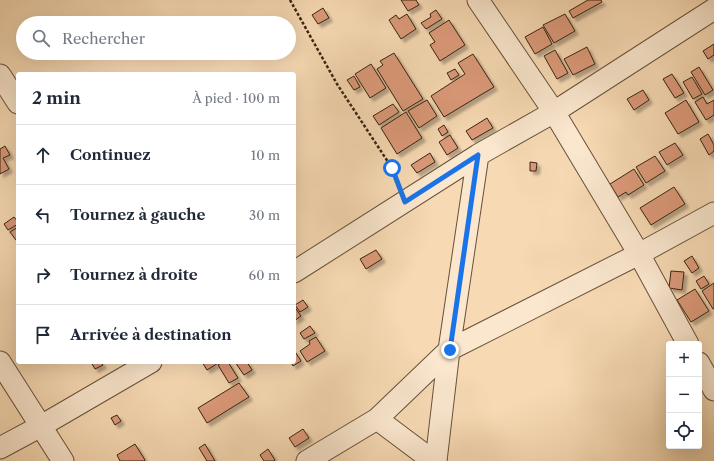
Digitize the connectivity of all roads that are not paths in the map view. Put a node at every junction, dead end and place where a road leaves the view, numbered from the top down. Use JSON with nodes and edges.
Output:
{"nodes":[{"id":1,"x":478,"y":0,"type":"edge"},
{"id":2,"x":714,"y":10,"type":"edge"},
{"id":3,"x":0,"y":75,"type":"edge"},
{"id":4,"x":16,"y":100,"type":"edge"},
{"id":5,"x":554,"y":112,"type":"junction"},
{"id":6,"x":478,"y":155,"type":"junction"},
{"id":7,"x":714,"y":213,"type":"edge"},
{"id":8,"x":639,"y":254,"type":"junction"},
{"id":9,"x":296,"y":271,"type":"edge"},
{"id":10,"x":686,"y":341,"type":"edge"},
{"id":11,"x":450,"y":350,"type":"junction"},
{"id":12,"x":0,"y":362,"type":"edge"},
{"id":13,"x":148,"y":364,"type":"edge"},
{"id":14,"x":702,"y":368,"type":"edge"},
{"id":15,"x":714,"y":390,"type":"edge"},
{"id":16,"x":377,"y":419,"type":"junction"},
{"id":17,"x":41,"y":426,"type":"junction"},
{"id":18,"x":0,"y":448,"type":"edge"},
{"id":19,"x":63,"y":461,"type":"edge"},
{"id":20,"x":307,"y":461,"type":"edge"},
{"id":21,"x":434,"y":461,"type":"edge"}],
"edges":[{"from":1,"to":5,"type":"street"},
{"from":2,"to":5,"type":"street"},
{"from":3,"to":4,"type":"street"},
{"from":5,"to":6,"type":"street"},
{"from":5,"to":8,"type":"street"},
{"from":6,"to":9,"type":"street"},
{"from":6,"to":11,"type":"street"},
{"from":7,"to":8,"type":"street"},
{"from":8,"to":10,"type":"street"},
{"from":8,"to":11,"type":"street"},
{"from":11,"to":16,"type":"street"},
{"from":11,"to":21,"type":"street"},
{"from":12,"to":17,"type":"street"},
{"from":13,"to":17,"type":"street"},
{"from":14,"to":15,"type":"street"},
{"from":16,"to":20,"type":"street"},
{"from":16,"to":21,"type":"street"},
{"from":17,"to":18,"type":"street"},
{"from":17,"to":19,"type":"street"}]}
